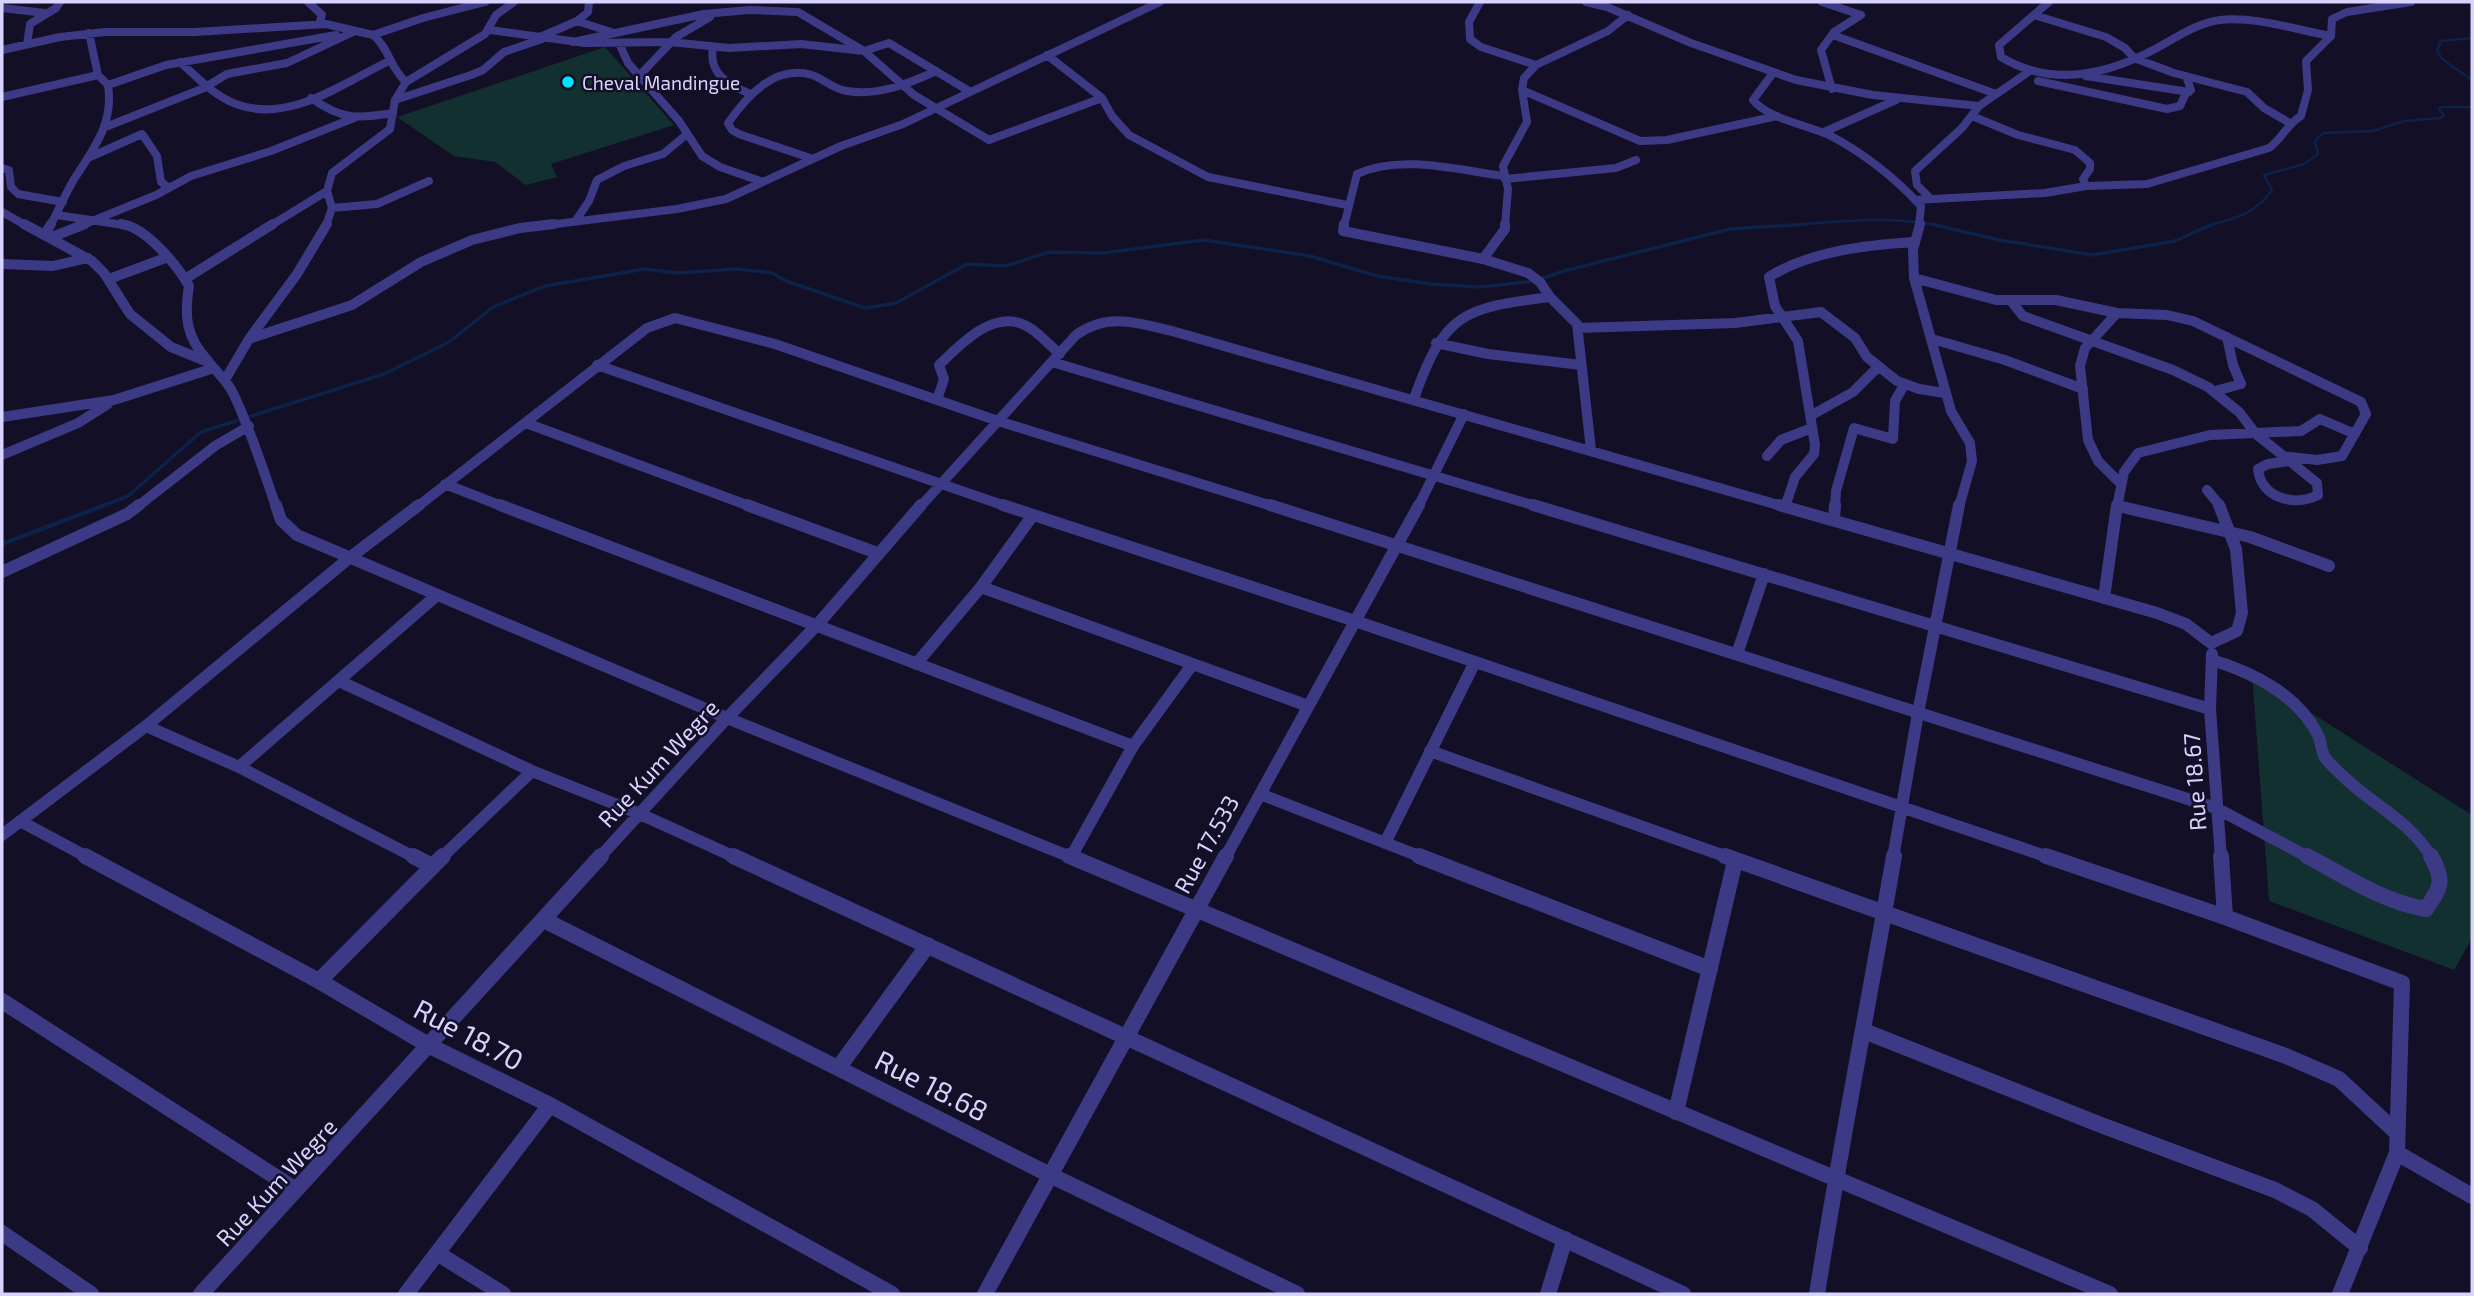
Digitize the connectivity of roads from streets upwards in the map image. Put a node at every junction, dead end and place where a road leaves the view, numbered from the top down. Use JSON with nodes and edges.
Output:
{"nodes":[{"id":1,"x":23,"y":2,"type":"edge"},
{"id":2,"x":60,"y":2,"type":"edge"},
{"id":3,"x":308,"y":2,"type":"edge"},
{"id":4,"x":485,"y":2,"type":"edge"},
{"id":5,"x":514,"y":2,"type":"edge"},
{"id":6,"x":589,"y":2,"type":"edge"},
{"id":7,"x":1160,"y":2,"type":"edge"},
{"id":8,"x":1480,"y":2,"type":"edge"},
{"id":9,"x":1586,"y":2,"type":"edge"},
{"id":10,"x":1822,"y":2,"type":"edge"},
{"id":11,"x":2049,"y":2,"type":"edge"},
{"id":12,"x":2411,"y":2,"type":"edge"},
{"id":13,"x":723,"y":3,"type":"edge"},
{"id":14,"x":2381,"y":3,"type":"edge"},
{"id":15,"x":472,"y":4,"type":"edge"},
{"id":16,"x":1612,"y":5,"type":"edge"},
{"id":17,"x":2,"y":8,"type":"edge"},
{"id":18,"x":735,"y":11,"type":"junction"},
{"id":19,"x":720,"y":12,"type":"junction"},
{"id":20,"x":48,"y":13,"type":"junction"},
{"id":21,"x":1628,"y":15,"type":"junction"},
{"id":22,"x":2034,"y":15,"type":"junction"},
{"id":23,"x":578,"y":20,"type":"junction"},
{"id":24,"x":319,"y":24,"type":"junction"},
{"id":25,"x":490,"y":30,"type":"junction"},
{"id":26,"x":363,"y":31,"type":"junction"},
{"id":27,"x":353,"y":32,"type":"junction"},
{"id":28,"x":89,"y":33,"type":"junction"},
{"id":29,"x":614,"y":33,"type":"junction"},
{"id":30,"x":373,"y":35,"type":"junction"},
{"id":31,"x":1833,"y":35,"type":"junction"},
{"id":32,"x":2331,"y":36,"type":"junction"},
{"id":33,"x":542,"y":37,"type":"junction"},
{"id":34,"x":573,"y":42,"type":"junction"},
{"id":35,"x":670,"y":42,"type":"junction"},
{"id":36,"x":644,"y":43,"type":"junction"},
{"id":37,"x":27,"y":44,"type":"junction"},
{"id":38,"x":619,"y":44,"type":"junction"},
{"id":39,"x":713,"y":47,"type":"junction"},
{"id":40,"x":2,"y":50,"type":"edge"},
{"id":41,"x":864,"y":51,"type":"junction"},
{"id":42,"x":1047,"y":55,"type":"junction"},
{"id":43,"x":2134,"y":58,"type":"junction"},
{"id":44,"x":180,"y":62,"type":"junction"},
{"id":45,"x":387,"y":62,"type":"junction"},
{"id":46,"x":1536,"y":65,"type":"junction"},
{"id":47,"x":936,"y":71,"type":"junction"},
{"id":48,"x":1773,"y":73,"type":"junction"},
{"id":49,"x":2025,"y":74,"type":"junction"},
{"id":50,"x":97,"y":75,"type":"junction"},
{"id":51,"x":2079,"y":75,"type":"junction"},
{"id":52,"x":639,"y":76,"type":"junction"},
{"id":53,"x":2186,"y":76,"type":"junction"},
{"id":54,"x":406,"y":82,"type":"junction"},
{"id":55,"x":108,"y":85,"type":"junction"},
{"id":56,"x":903,"y":86,"type":"junction"},
{"id":57,"x":204,"y":88,"type":"junction"},
{"id":58,"x":1832,"y":89,"type":"junction"},
{"id":59,"x":1522,"y":90,"type":"junction"},
{"id":60,"x":969,"y":91,"type":"junction"},
{"id":61,"x":2189,"y":92,"type":"junction"},
{"id":62,"x":750,"y":94,"type":"junction"},
{"id":63,"x":1996,"y":94,"type":"junction"},
{"id":64,"x":2,"y":97,"type":"edge"},
{"id":65,"x":311,"y":98,"type":"junction"},
{"id":66,"x":1102,"y":98,"type":"junction"},
{"id":67,"x":396,"y":100,"type":"junction"},
{"id":68,"x":1896,"y":100,"type":"junction"},
{"id":69,"x":1979,"y":106,"type":"junction"},
{"id":70,"x":936,"y":107,"type":"junction"},
{"id":71,"x":393,"y":113,"type":"junction"},
{"id":72,"x":1777,"y":116,"type":"junction"},
{"id":73,"x":1972,"y":116,"type":"junction"},
{"id":74,"x":354,"y":118,"type":"junction"},
{"id":75,"x":2288,"y":122,"type":"junction"},
{"id":76,"x":108,"y":126,"type":"junction"},
{"id":77,"x":1824,"y":132,"type":"junction"},
{"id":78,"x":686,"y":135,"type":"junction"},
{"id":79,"x":88,"y":158,"type":"junction"},
{"id":80,"x":813,"y":159,"type":"junction"},
{"id":81,"x":1636,"y":160,"type":"dead end"},
{"id":82,"x":2,"y":167,"type":"edge"},
{"id":83,"x":1505,"y":177,"type":"junction"},
{"id":84,"x":429,"y":181,"type":"dead end"},
{"id":85,"x":763,"y":182,"type":"junction"},
{"id":86,"x":2085,"y":186,"type":"junction"},
{"id":87,"x":169,"y":188,"type":"junction"},
{"id":88,"x":327,"y":191,"type":"junction"},
{"id":89,"x":1931,"y":199,"type":"junction"},
{"id":90,"x":1915,"y":200,"type":"junction"},
{"id":91,"x":63,"y":202,"type":"junction"},
{"id":92,"x":1347,"y":205,"type":"junction"},
{"id":93,"x":332,"y":208,"type":"junction"},
{"id":94,"x":2,"y":212,"type":"edge"},
{"id":95,"x":57,"y":215,"type":"junction"},
{"id":96,"x":93,"y":219,"type":"junction"},
{"id":97,"x":576,"y":220,"type":"junction"},
{"id":98,"x":48,"y":235,"type":"junction"},
{"id":99,"x":1915,"y":242,"type":"junction"},
{"id":100,"x":168,"y":257,"type":"junction"},
{"id":101,"x":88,"y":258,"type":"junction"},
{"id":102,"x":1483,"y":259,"type":"junction"},
{"id":103,"x":2,"y":264,"type":"edge"},
{"id":104,"x":1914,"y":278,"type":"junction"},
{"id":105,"x":109,"y":279,"type":"junction"},
{"id":106,"x":185,"y":279,"type":"junction"},
{"id":107,"x":1549,"y":297,"type":"junction"},
{"id":108,"x":2011,"y":301,"type":"junction"},
{"id":109,"x":2117,"y":313,"type":"junction"},
{"id":110,"x":1781,"y":316,"type":"junction"},
{"id":111,"x":1579,"y":328,"type":"junction"},
{"id":112,"x":2227,"y":337,"type":"junction"},
{"id":113,"x":249,"y":339,"type":"junction"},
{"id":114,"x":1932,"y":339,"type":"junction"},
{"id":115,"x":2092,"y":340,"type":"junction"},
{"id":116,"x":1436,"y":343,"type":"junction"},
{"id":117,"x":1056,"y":358,"type":"junction"},
{"id":118,"x":211,"y":365,"type":"junction"},
{"id":119,"x":597,"y":365,"type":"junction"},
{"id":120,"x":1581,"y":365,"type":"junction"},
{"id":121,"x":1878,"y":366,"type":"junction"},
{"id":122,"x":226,"y":379,"type":"junction"},
{"id":123,"x":1904,"y":384,"type":"junction"},
{"id":124,"x":2083,"y":390,"type":"junction"},
{"id":125,"x":2215,"y":391,"type":"junction"},
{"id":126,"x":1945,"y":393,"type":"junction"},
{"id":127,"x":1415,"y":399,"type":"junction"},
{"id":128,"x":114,"y":400,"type":"junction"},
{"id":129,"x":937,"y":400,"type":"junction"},
{"id":130,"x":1464,"y":414,"type":"junction"},
{"id":131,"x":1810,"y":416,"type":"junction"},
{"id":132,"x":2,"y":417,"type":"edge"},
{"id":133,"x":998,"y":422,"type":"junction"},
{"id":134,"x":526,"y":423,"type":"junction"},
{"id":135,"x":249,"y":426,"type":"junction"},
{"id":136,"x":1812,"y":428,"type":"junction"},
{"id":137,"x":2256,"y":434,"type":"junction"},
{"id":138,"x":2355,"y":434,"type":"junction"},
{"id":139,"x":1591,"y":450,"type":"junction"},
{"id":140,"x":2,"y":456,"type":"edge"},
{"id":141,"x":1767,"y":456,"type":"dead end"},
{"id":142,"x":2285,"y":458,"type":"junction"},
{"id":143,"x":1435,"y":476,"type":"junction"},
{"id":144,"x":941,"y":482,"type":"junction"},
{"id":145,"x":2120,"y":483,"type":"junction"},
{"id":146,"x":445,"y":484,"type":"junction"},
{"id":147,"x":2207,"y":490,"type":"dead end"},
{"id":148,"x":2118,"y":506,"type":"junction"},
{"id":149,"x":1785,"y":507,"type":"junction"},
{"id":150,"x":1033,"y":515,"type":"junction"},
{"id":151,"x":1834,"y":520,"type":"junction"},
{"id":152,"x":2229,"y":531,"type":"junction"},
{"id":153,"x":1398,"y":544,"type":"junction"},
{"id":154,"x":877,"y":553,"type":"junction"},
{"id":155,"x":1948,"y":554,"type":"junction"},
{"id":156,"x":348,"y":559,"type":"junction"},
{"id":157,"x":2329,"y":566,"type":"dead end"},
{"id":158,"x":2,"y":572,"type":"edge"},
{"id":159,"x":1763,"y":574,"type":"junction"},
{"id":160,"x":981,"y":587,"type":"junction"},
{"id":161,"x":436,"y":596,"type":"junction"},
{"id":162,"x":2104,"y":598,"type":"junction"},
{"id":163,"x":1355,"y":621,"type":"junction"},
{"id":164,"x":818,"y":624,"type":"junction"},
{"id":165,"x":1935,"y":624,"type":"junction"},
{"id":166,"x":2211,"y":643,"type":"junction"},
{"id":167,"x":1737,"y":654,"type":"junction"},
{"id":168,"x":2212,"y":660,"type":"junction"},
{"id":169,"x":1475,"y":662,"type":"junction"},
{"id":170,"x":916,"y":664,"type":"junction"},
{"id":171,"x":1192,"y":665,"type":"junction"},
{"id":172,"x":339,"y":681,"type":"junction"},
{"id":173,"x":1308,"y":706,"type":"junction"},
{"id":174,"x":2210,"y":709,"type":"junction"},
{"id":175,"x":1918,"y":713,"type":"junction"},
{"id":176,"x":727,"y":718,"type":"junction"},
{"id":177,"x":146,"y":726,"type":"junction"},
{"id":178,"x":1133,"y":746,"type":"junction"},
{"id":179,"x":1430,"y":751,"type":"junction"},
{"id":180,"x":239,"y":767,"type":"junction"},
{"id":181,"x":532,"y":771,"type":"junction"},
{"id":182,"x":1260,"y":794,"type":"junction"},
{"id":183,"x":1902,"y":808,"type":"junction"},
{"id":184,"x":2216,"y":808,"type":"junction"},
{"id":185,"x":640,"y":814,"type":"junction"},
{"id":186,"x":20,"y":821,"type":"junction"},
{"id":187,"x":2,"y":835,"type":"edge"},
{"id":188,"x":1385,"y":843,"type":"junction"},
{"id":189,"x":1071,"y":856,"type":"junction"},
{"id":190,"x":1735,"y":861,"type":"junction"},
{"id":191,"x":432,"y":866,"type":"junction"},
{"id":192,"x":1195,"y":910,"type":"junction"},
{"id":193,"x":1884,"y":912,"type":"junction"},
{"id":194,"x":2225,"y":917,"type":"junction"},
{"id":195,"x":544,"y":920,"type":"junction"},
{"id":196,"x":928,"y":945,"type":"junction"},
{"id":197,"x":1710,"y":969,"type":"junction"},
{"id":198,"x":319,"y":981,"type":"junction"},
{"id":199,"x":2,"y":1001,"type":"edge"},
{"id":200,"x":1864,"y":1031,"type":"junction"},
{"id":201,"x":1127,"y":1037,"type":"junction"},
{"id":202,"x":430,"y":1046,"type":"junction"},
{"id":203,"x":839,"y":1067,"type":"junction"},
{"id":204,"x":550,"y":1105,"type":"junction"},
{"id":205,"x":1676,"y":1112,"type":"junction"},
{"id":206,"x":2396,"y":1132,"type":"junction"},
{"id":207,"x":2397,"y":1153,"type":"junction"},
{"id":208,"x":1050,"y":1175,"type":"junction"},
{"id":209,"x":1835,"y":1177,"type":"junction"},
{"id":210,"x":296,"y":1191,"type":"junction"},
{"id":211,"x":2472,"y":1196,"type":"edge"},
{"id":212,"x":2,"y":1233,"type":"edge"},
{"id":213,"x":1565,"y":1239,"type":"junction"},
{"id":214,"x":2360,"y":1248,"type":"junction"},
{"id":215,"x":438,"y":1253,"type":"junction"},
{"id":216,"x":91,"y":1294,"type":"edge"},
{"id":217,"x":201,"y":1294,"type":"edge"},
{"id":218,"x":406,"y":1294,"type":"edge"},
{"id":219,"x":503,"y":1294,"type":"edge"},
{"id":220,"x":892,"y":1294,"type":"edge"},
{"id":221,"x":985,"y":1294,"type":"edge"},
{"id":222,"x":1297,"y":1294,"type":"edge"},
{"id":223,"x":1548,"y":1294,"type":"edge"},
{"id":224,"x":1683,"y":1294,"type":"edge"},
{"id":225,"x":1817,"y":1294,"type":"edge"},
{"id":226,"x":2110,"y":1294,"type":"edge"},
{"id":227,"x":2340,"y":1294,"type":"edge"}],
"edges":[{"from":1,"to":17,"type":"street"},
{"from":2,"to":20,"type":"street"},
{"from":3,"to":24,"type":"street"},
{"from":4,"to":15,"type":"street"},
{"from":5,"to":25,"type":"street"},
{"from":6,"to":23,"type":"street"},
{"from":7,"to":42,"type":"street"},
{"from":8,"to":46,"type":"street"},
{"from":9,"to":16,"type":"street"},
{"from":10,"to":31,"type":"street"},
{"from":11,"to":22,"type":"street"},
{"from":12,"to":14,"type":"street"},
{"from":13,"to":18,"type":"street"},
{"from":14,"to":32,"type":"street"},
{"from":15,"to":30,"type":"street"},
{"from":16,"to":21,"type":"street"},
{"from":17,"to":20,"type":"street"},
{"from":18,"to":19,"type":"street"},
{"from":18,"to":41,"type":"street"},
{"from":19,"to":29,"type":"street"},
{"from":19,"to":35,"type":"street"},
{"from":20,"to":37,"type":"street"},
{"from":21,"to":46,"type":"street"},
{"from":21,"to":48,"type":"street"},
{"from":22,"to":43,"type":"street"},
{"from":22,"to":49,"type":"street"},
{"from":23,"to":29,"type":"street"},
{"from":23,"to":33,"type":"street"},
{"from":24,"to":26,"type":"street"},
{"from":24,"to":28,"type":"street"},
{"from":25,"to":33,"type":"street"},
{"from":25,"to":54,"type":"street"},
{"from":26,"to":27,"type":"street"},
{"from":26,"to":30,"type":"street"},
{"from":27,"to":44,"type":"street"},
{"from":27,"to":57,"type":"street"},
{"from":28,"to":37,"type":"street"},
{"from":28,"to":50,"type":"street"},
{"from":29,"to":34,"type":"street"},
{"from":29,"to":36,"type":"street"},
{"from":30,"to":45,"type":"street"},
{"from":31,"to":58,"type":"street"},
{"from":31,"to":63,"type":"street"},
{"from":32,"to":43,"type":"street"},
{"from":32,"to":75,"type":"street"},
{"from":33,"to":34,"type":"street"},
{"from":33,"to":67,"type":"street"},
{"from":34,"to":38,"type":"street"},
{"from":35,"to":36,"type":"street"},
{"from":35,"to":39,"type":"street"},
{"from":35,"to":52,"type":"street"},
{"from":36,"to":38,"type":"street"},
{"from":37,"to":40,"type":"street"},
{"from":38,"to":52,"type":"street"},
{"from":39,"to":41,"type":"street"},
{"from":39,"to":62,"type":"street"},
{"from":41,"to":47,"type":"street"},
{"from":41,"to":56,"type":"street"},
{"from":42,"to":60,"type":"street"},
{"from":42,"to":66,"type":"street"},
{"from":43,"to":51,"type":"street"},
{"from":43,"to":53,"type":"street"},
{"from":44,"to":55,"type":"street"},
{"from":44,"to":57,"type":"street"},
{"from":45,"to":54,"type":"street"},
{"from":45,"to":65,"type":"street"},
{"from":46,"to":59,"type":"street"},
{"from":47,"to":56,"type":"street"},
{"from":47,"to":60,"type":"street"},
{"from":48,"to":58,"type":"street"},
{"from":48,"to":72,"type":"street"},
{"from":49,"to":51,"type":"street"},
{"from":49,"to":61,"type":"street"},
{"from":49,"to":63,"type":"street"},
{"from":50,"to":55,"type":"street"},
{"from":50,"to":64,"type":"street"},
{"from":51,"to":61,"type":"street"},
{"from":52,"to":78,"type":"street"},
{"from":53,"to":61,"type":"street"},
{"from":53,"to":75,"type":"street"},
{"from":54,"to":67,"type":"street"},
{"from":55,"to":76,"type":"street"},
{"from":56,"to":62,"type":"street"},
{"from":56,"to":70,"type":"street"},
{"from":57,"to":65,"type":"street"},
{"from":57,"to":76,"type":"street"},
{"from":58,"to":68,"type":"street"},
{"from":59,"to":72,"type":"street"},
{"from":59,"to":83,"type":"street"},
{"from":60,"to":70,"type":"street"},
{"from":62,"to":80,"type":"street"},
{"from":63,"to":69,"type":"street"},
{"from":65,"to":74,"type":"street"},
{"from":66,"to":70,"type":"street"},
{"from":66,"to":92,"type":"street"},
{"from":67,"to":71,"type":"street"},
{"from":68,"to":69,"type":"street"},
{"from":68,"to":77,"type":"street"},
{"from":69,"to":73,"type":"street"},
{"from":70,"to":80,"type":"street"},
{"from":71,"to":74,"type":"street"},
{"from":71,"to":88,"type":"street"},
{"from":72,"to":77,"type":"street"},
{"from":73,"to":86,"type":"street"},
{"from":73,"to":89,"type":"street"},
{"from":74,"to":87,"type":"street"},
{"from":75,"to":86,"type":"street"},
{"from":76,"to":79,"type":"street"},
{"from":77,"to":90,"type":"street"},
{"from":78,"to":85,"type":"street"},
{"from":78,"to":97,"type":"street"},
{"from":79,"to":87,"type":"street"},
{"from":79,"to":91,"type":"street"},
{"from":80,"to":85,"type":"street"},
{"from":81,"to":83,"type":"street"},
{"from":82,"to":91,"type":"street"},
{"from":83,"to":92,"type":"street"},
{"from":83,"to":102,"type":"street"},
{"from":84,"to":93,"type":"street"},
{"from":85,"to":97,"type":"street"},
{"from":86,"to":89,"type":"street"},
{"from":87,"to":96,"type":"street"},
{"from":88,"to":93,"type":"street"},
{"from":88,"to":106,"type":"street"},
{"from":89,"to":90,"type":"street"},
{"from":90,"to":99,"type":"street"},
{"from":91,"to":95,"type":"street"},
{"from":92,"to":102,"type":"street"},
{"from":93,"to":113,"type":"street"},
{"from":94,"to":98,"type":"street"},
{"from":95,"to":96,"type":"street"},
{"from":95,"to":98,"type":"street"},
{"from":96,"to":98,"type":"street"},
{"from":96,"to":100,"type":"street"},
{"from":97,"to":113,"type":"street"},
{"from":98,"to":101,"type":"street"},
{"from":99,"to":104,"type":"street"},
{"from":99,"to":110,"type":"street"},
{"from":100,"to":105,"type":"street"},
{"from":100,"to":106,"type":"street"},
{"from":101,"to":103,"type":"street"},
{"from":101,"to":105,"type":"street"},
{"from":102,"to":107,"type":"street"},
{"from":104,"to":108,"type":"street"},
{"from":104,"to":114,"type":"street"},
{"from":105,"to":118,"type":"street"},
{"from":106,"to":118,"type":"street"},
{"from":107,"to":111,"type":"street"},
{"from":107,"to":116,"type":"street"},
{"from":108,"to":109,"type":"street"},
{"from":108,"to":115,"type":"street"},
{"from":109,"to":112,"type":"street"},
{"from":109,"to":115,"type":"street"},
{"from":110,"to":111,"type":"street"},
{"from":110,"to":121,"type":"street"},
{"from":110,"to":131,"type":"street"},
{"from":111,"to":120,"type":"street"},
{"from":112,"to":125,"type":"street"},
{"from":112,"to":138,"type":"street"},
{"from":113,"to":122,"type":"street"},
{"from":114,"to":124,"type":"street"},
{"from":114,"to":126,"type":"street"},
{"from":115,"to":124,"type":"street"},
{"from":115,"to":125,"type":"street"},
{"from":116,"to":120,"type":"street"},
{"from":116,"to":127,"type":"street"},
{"from":117,"to":127,"type":"street","name":"Rue Kum Wegre"},
{"from":117,"to":129,"type":"street"},
{"from":117,"to":133,"type":"street","name":"Rue Kum Wegre"},
{"from":117,"to":143,"type":"street"},
{"from":118,"to":122,"type":"street"},
{"from":118,"to":128,"type":"street"},
{"from":119,"to":129,"type":"street"},
{"from":119,"to":134,"type":"street"},
{"from":119,"to":144,"type":"street"},
{"from":120,"to":139,"type":"street"},
{"from":121,"to":123,"type":"street"},
{"from":121,"to":131,"type":"street"},
{"from":122,"to":135,"type":"street"},
{"from":123,"to":126,"type":"street"},
{"from":123,"to":151,"type":"street"},
{"from":124,"to":145,"type":"street"},
{"from":125,"to":137,"type":"street"},
{"from":126,"to":155,"type":"street"},
{"from":127,"to":130,"type":"street","name":"Rue Kum Wegre"},
{"from":128,"to":132,"type":"street"},
{"from":128,"to":140,"type":"street"},
{"from":129,"to":133,"type":"street"},
{"from":130,"to":139,"type":"street","name":"Rue Kum Wegre"},
{"from":130,"to":143,"type":"street","name":"Rue 17.533"},
{"from":131,"to":136,"type":"street"},
{"from":133,"to":144,"type":"street","name":"Rue Kum Wegre"},
{"from":133,"to":153,"type":"street"},
{"from":134,"to":146,"type":"street"},
{"from":134,"to":154,"type":"street"},
{"from":135,"to":156,"type":"street"},
{"from":135,"to":158,"type":"street"},
{"from":136,"to":141,"type":"street"},
{"from":136,"to":149,"type":"street"},
{"from":137,"to":138,"type":"street"},
{"from":137,"to":142,"type":"street"},
{"from":137,"to":145,"type":"street"},
{"from":138,"to":142,"type":"street"},
{"from":139,"to":149,"type":"street","name":"Rue Kum Wegre"},
{"from":142,"to":142,"type":"street"},
{"from":143,"to":153,"type":"street","name":"Rue 17.533"},
{"from":143,"to":159,"type":"street"},
{"from":144,"to":150,"type":"street"},
{"from":144,"to":154,"type":"street","name":"Rue Kum Wegre"},
{"from":145,"to":148,"type":"street"},
{"from":146,"to":156,"type":"street"},
{"from":146,"to":164,"type":"street"},
{"from":147,"to":152,"type":"street"},
{"from":148,"to":152,"type":"street"},
{"from":148,"to":162,"type":"street"},
{"from":149,"to":151,"type":"street","name":"Rue Kum Wegre"},
{"from":150,"to":160,"type":"street"},
{"from":150,"to":163,"type":"street"},
{"from":151,"to":155,"type":"street","name":"Rue Kum Wegre"},
{"from":152,"to":157,"type":"street"},
{"from":152,"to":166,"type":"street"},
{"from":153,"to":163,"type":"street","name":"Rue 17.533"},
{"from":153,"to":167,"type":"street"},
{"from":154,"to":164,"type":"street","name":"Rue Kum Wegre"},
{"from":155,"to":162,"type":"street","name":"Rue Kum Wegre"},
{"from":155,"to":165,"type":"street"},
{"from":156,"to":161,"type":"street"},
{"from":156,"to":177,"type":"street"},
{"from":159,"to":165,"type":"street"},
{"from":159,"to":167,"type":"street"},
{"from":160,"to":170,"type":"street"},
{"from":160,"to":171,"type":"street"},
{"from":161,"to":172,"type":"street"},
{"from":161,"to":176,"type":"street"},
{"from":162,"to":166,"type":"street","name":"Rue Kum Wegre"},
{"from":163,"to":169,"type":"street"},
{"from":163,"to":173,"type":"street","name":"Rue 17.533"},
{"from":164,"to":170,"type":"street"},
{"from":164,"to":176,"type":"street","name":"Rue Kum Wegre"},
{"from":165,"to":174,"type":"street"},
{"from":165,"to":175,"type":"street"},
{"from":166,"to":168,"type":"street","name":"Rue 18.67"},
{"from":167,"to":175,"type":"street"},
{"from":168,"to":174,"type":"street","name":"Rue 18.67"},
{"from":168,"to":184,"type":"street"},
{"from":169,"to":179,"type":"street"},
{"from":169,"to":183,"type":"street"},
{"from":170,"to":178,"type":"street"},
{"from":171,"to":173,"type":"street"},
{"from":171,"to":178,"type":"street"},
{"from":172,"to":180,"type":"street"},
{"from":172,"to":181,"type":"street"},
{"from":173,"to":182,"type":"street","name":"Rue 17.533"},
{"from":174,"to":184,"type":"street","name":"Rue 18.67"},
{"from":175,"to":183,"type":"street"},
{"from":175,"to":184,"type":"street"},
{"from":176,"to":185,"type":"street","name":"Rue Kum Wegre"},
{"from":176,"to":189,"type":"street"},
{"from":177,"to":180,"type":"street"},
{"from":177,"to":186,"type":"street"},
{"from":178,"to":189,"type":"street"},
{"from":179,"to":188,"type":"street"},
{"from":179,"to":190,"type":"street"},
{"from":180,"to":191,"type":"street"},
{"from":181,"to":185,"type":"street"},
{"from":181,"to":191,"type":"street"},
{"from":182,"to":188,"type":"street"},
{"from":182,"to":192,"type":"street","name":"Rue 17.533"},
{"from":183,"to":193,"type":"street"},
{"from":183,"to":194,"type":"street"},
{"from":184,"to":194,"type":"street","name":"Rue 18.67"},
{"from":185,"to":195,"type":"street","name":"Rue Kum Wegre"},
{"from":185,"to":196,"type":"street"},
{"from":186,"to":187,"type":"street"},
{"from":186,"to":198,"type":"street","name":"Rue 18.70"},
{"from":188,"to":197,"type":"street"},
{"from":189,"to":192,"type":"street"},
{"from":190,"to":193,"type":"street"},
{"from":190,"to":197,"type":"street"},
{"from":191,"to":198,"type":"street"},
{"from":192,"to":201,"type":"street","name":"Rue 17.533"},
{"from":192,"to":205,"type":"street"},
{"from":193,"to":200,"type":"street"},
{"from":193,"to":206,"type":"street"},
{"from":194,"to":206,"type":"street"},
{"from":195,"to":202,"type":"street","name":"Rue Kum Wegre"},
{"from":195,"to":203,"type":"street","name":"Rue 18.68"},
{"from":196,"to":201,"type":"street"},
{"from":196,"to":203,"type":"street"},
{"from":197,"to":205,"type":"street"},
{"from":198,"to":202,"type":"street","name":"Rue 18.70"},
{"from":199,"to":210,"type":"street"},
{"from":200,"to":209,"type":"street"},
{"from":200,"to":214,"type":"street"},
{"from":201,"to":208,"type":"street","name":"Rue 17.533"},
{"from":201,"to":213,"type":"street"},
{"from":202,"to":204,"type":"street","name":"Rue 18.70"},
{"from":202,"to":210,"type":"street","name":"Rue Kum Wegre"},
{"from":203,"to":208,"type":"street","name":"Rue 18.68"},
{"from":204,"to":215,"type":"street"},
{"from":204,"to":220,"type":"street","name":"Rue 18.70"},
{"from":205,"to":209,"type":"street"},
{"from":206,"to":207,"type":"street"},
{"from":207,"to":211,"type":"street"},
{"from":207,"to":214,"type":"street"},
{"from":208,"to":221,"type":"street","name":"Rue 17.533"},
{"from":208,"to":222,"type":"street","name":"Rue 18.68"},
{"from":209,"to":225,"type":"street"},
{"from":209,"to":226,"type":"street"},
{"from":210,"to":217,"type":"street","name":"Rue Kum Wegre"},
{"from":212,"to":216,"type":"street"},
{"from":213,"to":223,"type":"street"},
{"from":213,"to":224,"type":"street"},
{"from":214,"to":227,"type":"street"},
{"from":215,"to":218,"type":"street"},
{"from":215,"to":219,"type":"street"}]}
